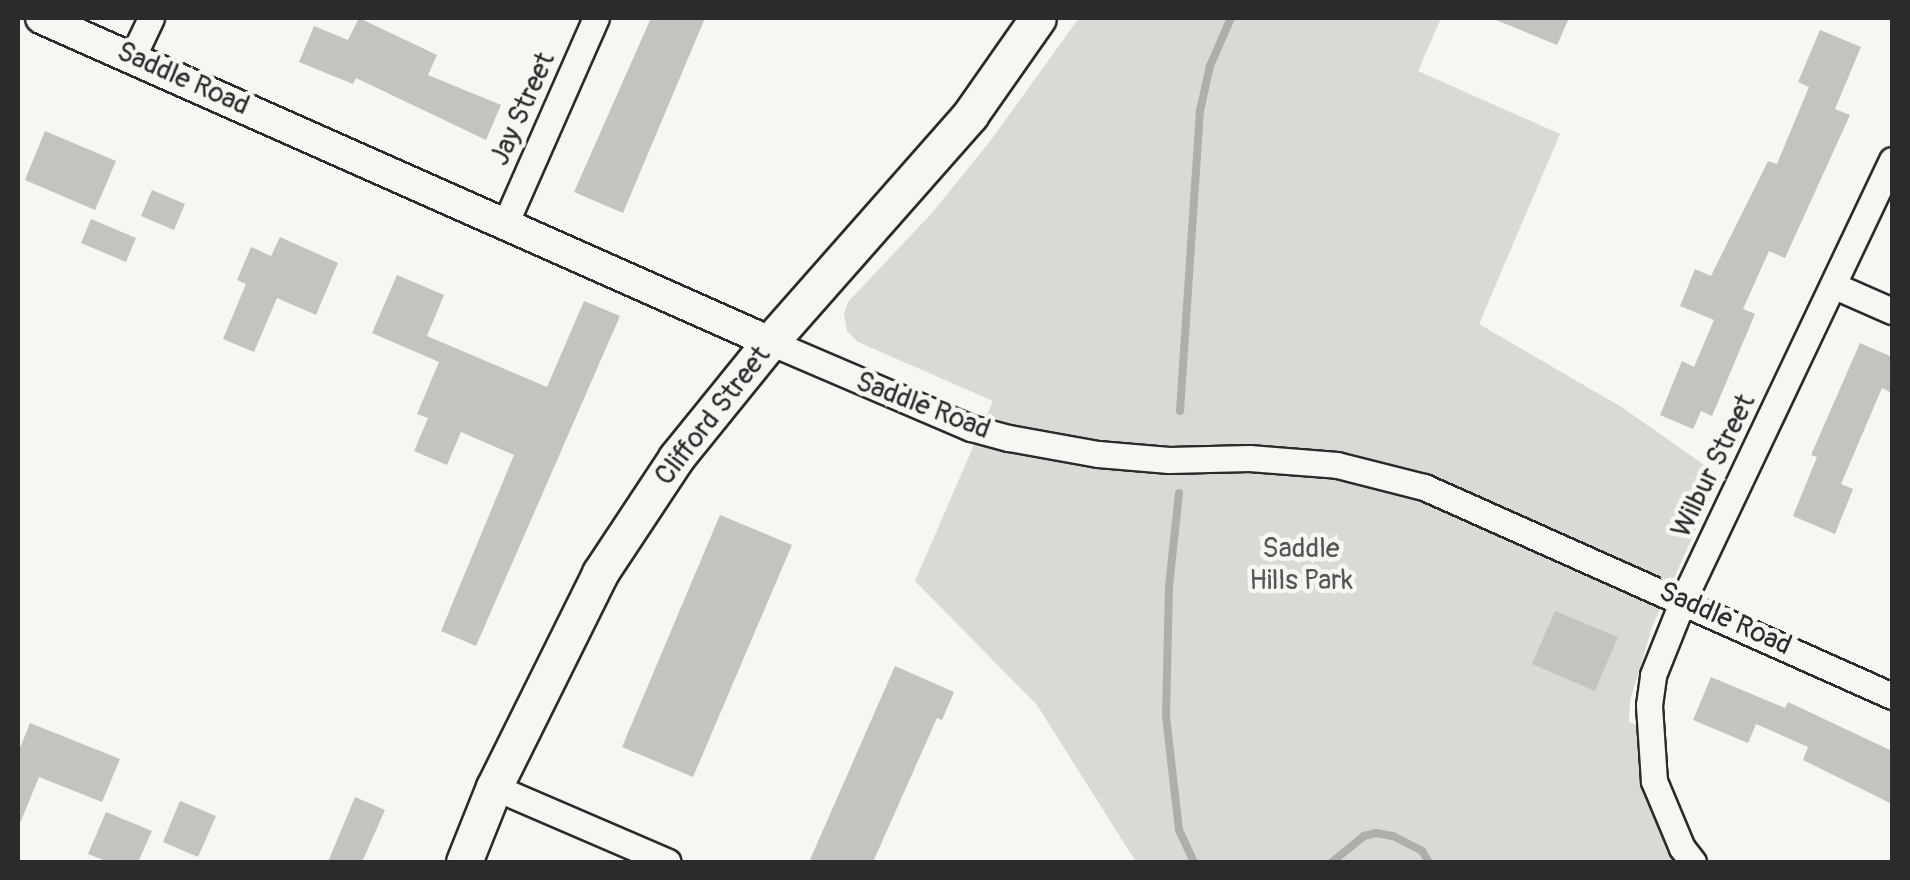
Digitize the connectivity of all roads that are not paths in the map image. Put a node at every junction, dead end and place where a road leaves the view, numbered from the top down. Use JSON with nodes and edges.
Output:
{"nodes":[{"id":1,"x":41,"y":18,"type":"edge"},
{"id":2,"x":151,"y":18,"type":"edge"},
{"id":3,"x":596,"y":18,"type":"edge"},
{"id":4,"x":1038,"y":18,"type":"edge"},
{"id":5,"x":133,"y":56,"type":"junction"},
{"id":6,"x":1892,"y":160,"type":"edge"},
{"id":7,"x":505,"y":224,"type":"junction"},
{"id":8,"x":1835,"y":286,"type":"junction"},
{"id":9,"x":1892,"y":312,"type":"edge"},
{"id":10,"x":770,"y":342,"type":"junction"},
{"id":11,"x":1682,"y":600,"type":"junction"},
{"id":12,"x":1892,"y":696,"type":"edge"},
{"id":13,"x":494,"y":787,"type":"junction"},
{"id":14,"x":464,"y":862,"type":"edge"},
{"id":15,"x":668,"y":862,"type":"edge"},
{"id":16,"x":1693,"y":862,"type":"edge"}],
"edges":[{"from":1,"to":5,"type":"street","name":"Saddle Road"},
{"from":2,"to":5,"type":"street"},
{"from":3,"to":7,"type":"street","name":"Jay Street"},
{"from":4,"to":10,"type":"main road","name":"Clifford Street"},
{"from":5,"to":7,"type":"street","name":"Saddle Road"},
{"from":6,"to":8,"type":"street","name":"Wilbur Street"},
{"from":7,"to":10,"type":"street","name":"Saddle Road"},
{"from":8,"to":9,"type":"street"},
{"from":8,"to":11,"type":"street","name":"Wilbur Street"},
{"from":10,"to":11,"type":"street","name":"Saddle Road"},
{"from":10,"to":13,"type":"main road","name":"Clifford Street"},
{"from":11,"to":12,"type":"street","name":"Saddle Road"},
{"from":11,"to":16,"type":"street","name":"Wilbur Street"},
{"from":13,"to":14,"type":"main road","name":"Clifford Street"},
{"from":13,"to":15,"type":"street"}]}
